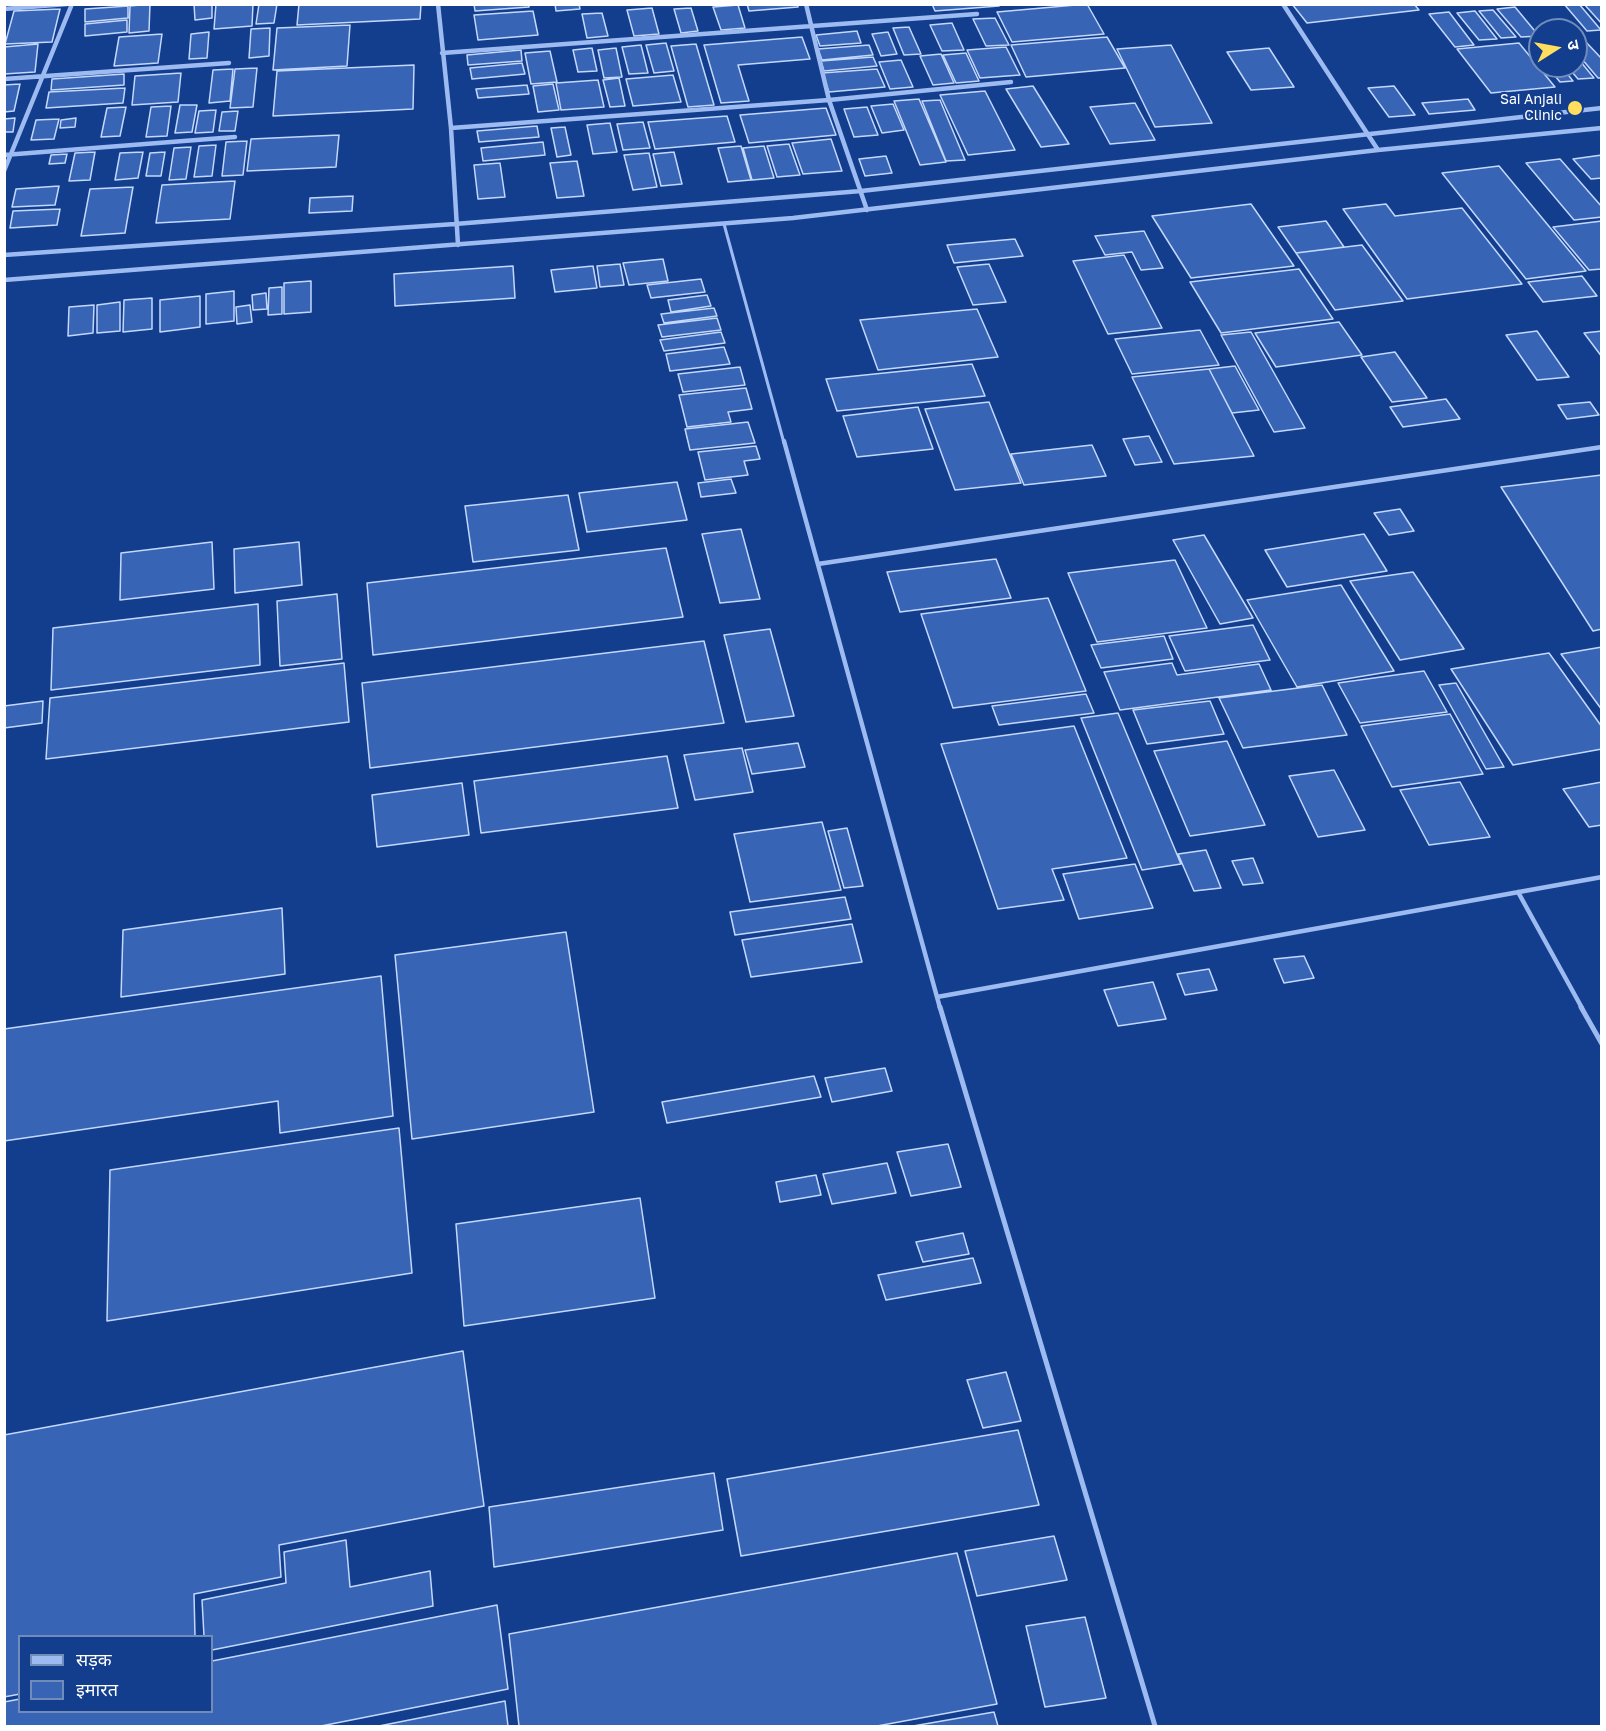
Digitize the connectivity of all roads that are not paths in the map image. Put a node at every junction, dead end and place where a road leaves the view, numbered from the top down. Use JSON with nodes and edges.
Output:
{"nodes":[{"id":1,"x":67,"y":4,"type":"edge"},
{"id":2,"x":72,"y":4,"type":"edge"},
{"id":3,"x":438,"y":4,"type":"edge"},
{"id":4,"x":806,"y":4,"type":"edge"},
{"id":5,"x":1283,"y":4,"type":"edge"},
{"id":6,"x":4,"y":9,"type":"edge"},
{"id":7,"x":977,"y":14,"type":"dead end"},
{"id":8,"x":811,"y":27,"type":"junction"},
{"id":9,"x":442,"y":53,"type":"junction"},
{"id":10,"x":229,"y":63,"type":"dead end"},
{"id":11,"x":42,"y":76,"type":"junction"},
{"id":12,"x":4,"y":79,"type":"edge"},
{"id":13,"x":1011,"y":82,"type":"dead end"},
{"id":14,"x":829,"y":100,"type":"junction"},
{"id":15,"x":1602,"y":108,"type":"edge"},
{"id":16,"x":451,"y":128,"type":"junction"},
{"id":17,"x":1602,"y":128,"type":"edge"},
{"id":18,"x":1366,"y":133,"type":"junction"},
{"id":19,"x":235,"y":136,"type":"dead end"},
{"id":20,"x":1378,"y":150,"type":"junction"},
{"id":21,"x":7,"y":155,"type":"edge"},
{"id":22,"x":4,"y":171,"type":"edge"},
{"id":23,"x":861,"y":190,"type":"junction"},
{"id":24,"x":867,"y":210,"type":"junction"},
{"id":25,"x":456,"y":224,"type":"junction"},
{"id":26,"x":724,"y":224,"type":"junction"},
{"id":27,"x":458,"y":245,"type":"junction"},
{"id":28,"x":4,"y":255,"type":"edge"},
{"id":29,"x":4,"y":280,"type":"edge"},
{"id":30,"x":1602,"y":447,"type":"edge"},
{"id":31,"x":818,"y":564,"type":"junction"},
{"id":32,"x":1602,"y":877,"type":"edge"},
{"id":33,"x":1518,"y":892,"type":"junction"},
{"id":34,"x":937,"y":997,"type":"junction"},
{"id":35,"x":1602,"y":1044,"type":"edge"},
{"id":36,"x":1155,"y":1726,"type":"edge"}],
"edges":[{"from":1,"to":6,"type":"street"},
{"from":2,"to":11,"type":"street"},
{"from":3,"to":9,"type":"street"},
{"from":4,"to":8,"type":"street"},
{"from":5,"to":18,"type":"street"},
{"from":7,"to":8,"type":"street"},
{"from":8,"to":9,"type":"street"},
{"from":8,"to":14,"type":"street"},
{"from":9,"to":16,"type":"street"},
{"from":10,"to":11,"type":"street"},
{"from":11,"to":12,"type":"street"},
{"from":11,"to":21,"type":"street"},
{"from":13,"to":14,"type":"street"},
{"from":14,"to":16,"type":"street"},
{"from":14,"to":23,"type":"street"},
{"from":15,"to":18,"type":"street"},
{"from":16,"to":25,"type":"street"},
{"from":17,"to":20,"type":"street"},
{"from":18,"to":20,"type":"street"},
{"from":18,"to":23,"type":"street"},
{"from":19,"to":21,"type":"street"},
{"from":20,"to":24,"type":"street"},
{"from":21,"to":22,"type":"street"},
{"from":23,"to":24,"type":"street"},
{"from":23,"to":25,"type":"street"},
{"from":24,"to":26,"type":"street"},
{"from":25,"to":27,"type":"street"},
{"from":25,"to":28,"type":"street"},
{"from":26,"to":27,"type":"street"},
{"from":26,"to":31,"type":"lane"},
{"from":27,"to":29,"type":"street"},
{"from":30,"to":31,"type":"lane"},
{"from":31,"to":34,"type":"lane"},
{"from":32,"to":33,"type":"lane"},
{"from":33,"to":34,"type":"lane"},
{"from":33,"to":35,"type":"lane"},
{"from":34,"to":36,"type":"lane"}]}
